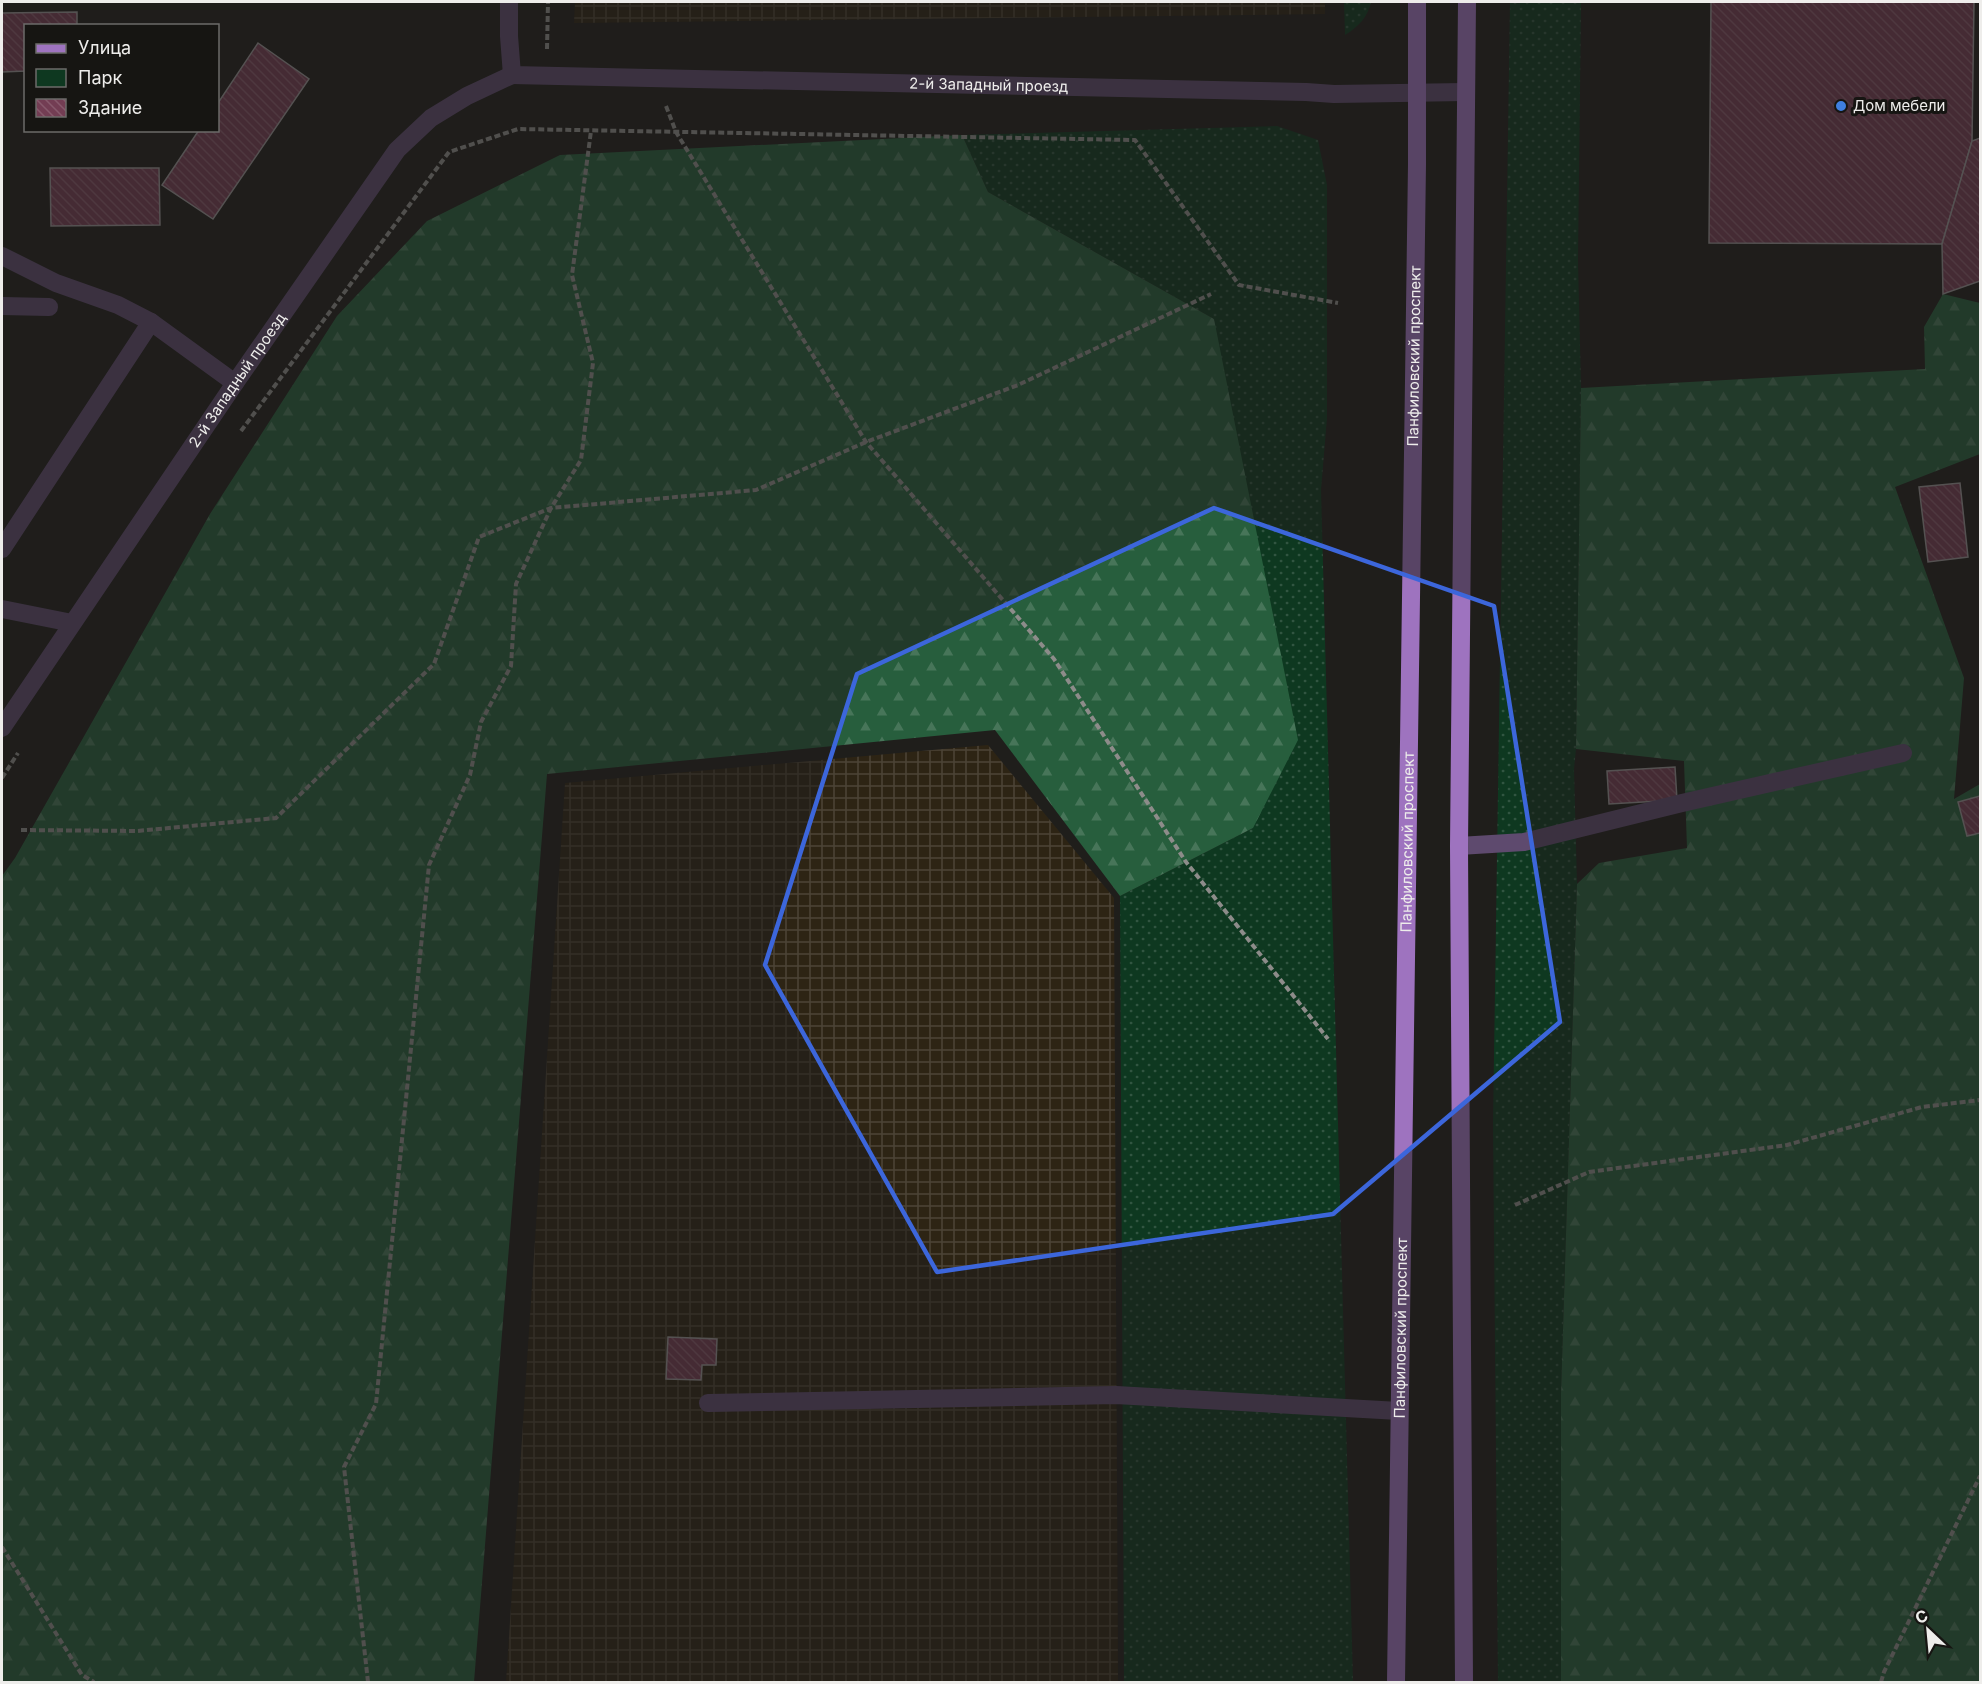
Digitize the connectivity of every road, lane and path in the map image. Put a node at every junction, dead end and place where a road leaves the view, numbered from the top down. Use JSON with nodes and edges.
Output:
{"nodes":[{"id":1,"x":509,"y":2,"type":"edge"},
{"id":2,"x":548,"y":2,"type":"edge"},
{"id":3,"x":1417,"y":2,"type":"edge"},
{"id":4,"x":1467,"y":2,"type":"edge"},
{"id":5,"x":547,"y":53,"type":"dead end"},
{"id":6,"x":512,"y":75,"type":"junction"},
{"id":7,"x":654,"y":78,"type":"junction"},
{"id":8,"x":1416,"y":91,"type":"junction"},
{"id":9,"x":1466,"y":92,"type":"junction"},
{"id":10,"x":591,"y":131,"type":"junction"},
{"id":11,"x":676,"y":132,"type":"junction"},
{"id":12,"x":2,"y":256,"type":"edge"},
{"id":13,"x":1211,"y":294,"type":"dead end"},
{"id":14,"x":1338,"y":303,"type":"dead end"},
{"id":15,"x":2,"y":306,"type":"edge"},
{"id":16,"x":49,"y":307,"type":"dead end"},
{"id":17,"x":151,"y":322,"type":"junction"},
{"id":18,"x":235,"y":383,"type":"junction"},
{"id":19,"x":235,"y":438,"type":"dead end"},
{"id":20,"x":866,"y":442,"type":"junction"},
{"id":21,"x":551,"y":508,"type":"junction"},
{"id":22,"x":2,"y":549,"type":"edge"},
{"id":23,"x":2,"y":609,"type":"edge"},
{"id":24,"x":72,"y":623,"type":"junction"},
{"id":25,"x":2,"y":728,"type":"edge"},
{"id":26,"x":21,"y":748,"type":"dead end"},
{"id":27,"x":1903,"y":753,"type":"dead end"},
{"id":28,"x":2,"y":778,"type":"edge"},
{"id":29,"x":21,"y":830,"type":"dead end"},
{"id":30,"x":1459,"y":846,"type":"junction"},
{"id":31,"x":1328,"y":1039,"type":"dead end"},
{"id":32,"x":1980,"y":1100,"type":"edge"},
{"id":33,"x":1515,"y":1205,"type":"dead end"},
{"id":34,"x":708,"y":1402,"type":"dead end"},
{"id":35,"x":1400,"y":1411,"type":"junction"},
{"id":36,"x":1980,"y":1476,"type":"edge"},
{"id":37,"x":2,"y":1547,"type":"edge"},
{"id":38,"x":94,"y":1683,"type":"edge"},
{"id":39,"x":368,"y":1683,"type":"edge"},
{"id":40,"x":1396,"y":1683,"type":"edge"},
{"id":41,"x":1464,"y":1683,"type":"edge"},
{"id":42,"x":1881,"y":1683,"type":"edge"}],
"edges":[{"from":1,"to":6,"type":"street"},
{"from":2,"to":5,"type":"path"},
{"from":3,"to":8,"type":"main road","name":"Панфиловский проспект"},
{"from":4,"to":9,"type":"main road"},
{"from":6,"to":7,"type":"street","name":"2-й Западный проезд"},
{"from":6,"to":18,"type":"street","name":"2-й Западный проезд"},
{"from":7,"to":8,"type":"street","name":"2-й Западный проезд"},
{"from":7,"to":11,"type":"path"},
{"from":8,"to":9,"type":"street","name":"2-й Западный проезд"},
{"from":8,"to":35,"type":"main road","name":"Панфиловский проспект"},
{"from":9,"to":30,"type":"main road"},
{"from":10,"to":11,"type":"path"},
{"from":10,"to":19,"type":"path"},
{"from":10,"to":21,"type":"path"},
{"from":11,"to":14,"type":"path"},
{"from":11,"to":20,"type":"path"},
{"from":12,"to":17,"type":"street"},
{"from":13,"to":20,"type":"path"},
{"from":15,"to":16,"type":"street"},
{"from":17,"to":18,"type":"street"},
{"from":17,"to":22,"type":"street"},
{"from":18,"to":24,"type":"street","name":"2-й Западный проезд"},
{"from":20,"to":21,"type":"path"},
{"from":20,"to":31,"type":"path"},
{"from":21,"to":29,"type":"path"},
{"from":21,"to":39,"type":"path"},
{"from":23,"to":24,"type":"street"},
{"from":24,"to":25,"type":"street","name":"2-й Западный проезд"},
{"from":26,"to":28,"type":"path"},
{"from":27,"to":30,"type":"street"},
{"from":30,"to":41,"type":"main road"},
{"from":32,"to":33,"type":"path"},
{"from":34,"to":35,"type":"street"},
{"from":35,"to":40,"type":"main road","name":"Панфиловский проспект"},
{"from":36,"to":42,"type":"path"},
{"from":37,"to":38,"type":"path"}]}
